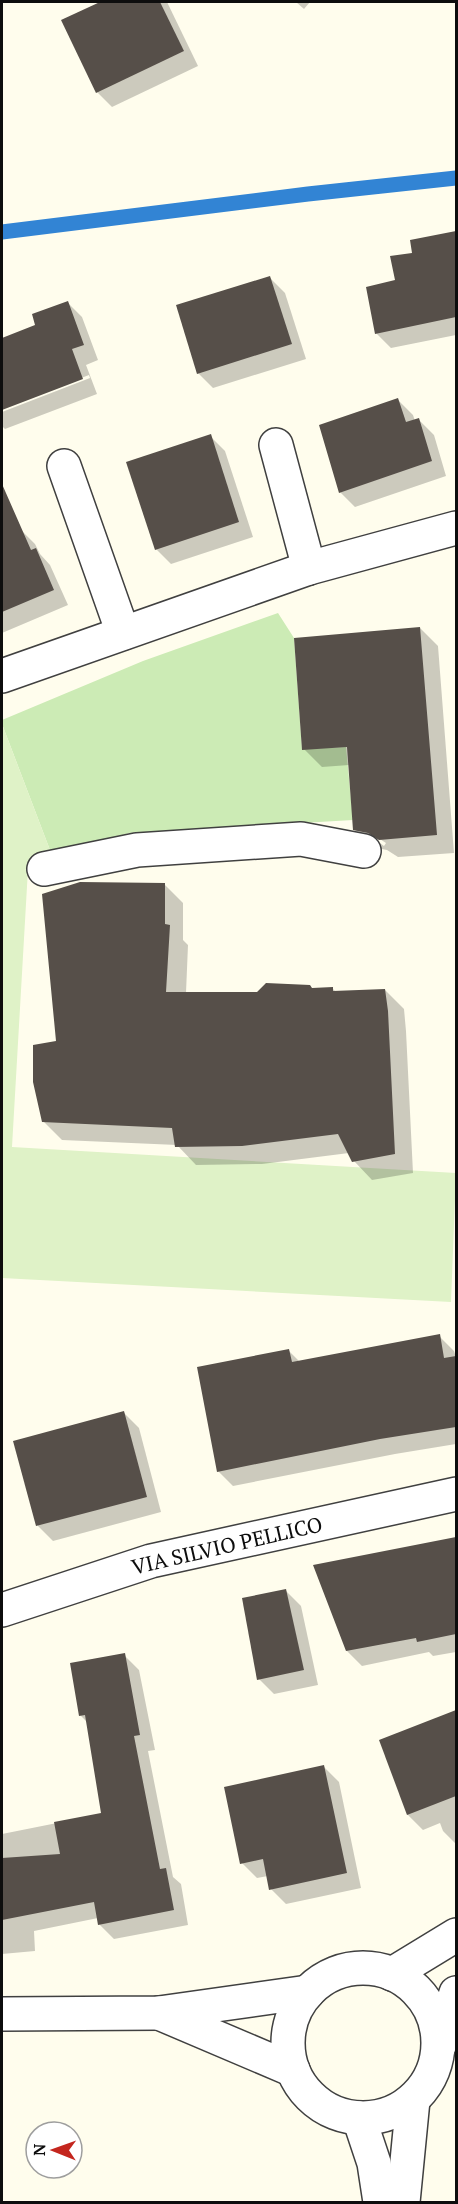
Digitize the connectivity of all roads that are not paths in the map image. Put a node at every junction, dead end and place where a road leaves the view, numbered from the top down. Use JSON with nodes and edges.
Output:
{"nodes":[{"id":1,"x":276,"y":445,"type":"dead end"},
{"id":2,"x":64,"y":466,"type":"dead end"},
{"id":3,"x":456,"y":528,"type":"edge"},
{"id":4,"x":309,"y":568,"type":"junction"},
{"id":5,"x":123,"y":633,"type":"junction"},
{"id":6,"x":2,"y":676,"type":"edge"},
{"id":7,"x":364,"y":851,"type":"dead end"},
{"id":8,"x":44,"y":869,"type":"dead end"},
{"id":9,"x":456,"y":1494,"type":"edge"},
{"id":10,"x":2,"y":1610,"type":"edge"},
{"id":11,"x":456,"y":1935,"type":"edge"},
{"id":12,"x":392,"y":1974,"type":"junction"},
{"id":13,"x":308,"y":1992,"type":"junction"},
{"id":14,"x":456,"y":1993,"type":"edge"},
{"id":15,"x":159,"y":2013,"type":"junction"},
{"id":16,"x":2,"y":2014,"type":"edge"},
{"id":17,"x":438,"y":2047,"type":"junction"},
{"id":18,"x":293,"y":2070,"type":"junction"},
{"id":19,"x":413,"y":2100,"type":"junction"},
{"id":20,"x":359,"y":2118,"type":"junction"},
{"id":21,"x":380,"y":2202,"type":"edge"},
{"id":22,"x":403,"y":2202,"type":"edge"}],
"edges":[{"from":1,"to":4,"type":"street"},
{"from":2,"to":5,"type":"street"},
{"from":3,"to":4,"type":"street"},
{"from":4,"to":5,"type":"street"},
{"from":5,"to":6,"type":"street"},
{"from":7,"to":8,"type":"street"},
{"from":9,"to":10,"type":"street","name":"VIA SILVIO PELLICO"},
{"from":11,"to":12,"type":"street"},
{"from":12,"to":13,"type":"street"},
{"from":12,"to":17,"type":"street"},
{"from":13,"to":15,"type":"street"},
{"from":13,"to":18,"type":"street"},
{"from":14,"to":17,"type":"street"},
{"from":15,"to":16,"type":"street"},
{"from":15,"to":18,"type":"street"},
{"from":17,"to":19,"type":"street"},
{"from":18,"to":20,"type":"street"},
{"from":19,"to":20,"type":"street"},
{"from":19,"to":22,"type":"street"},
{"from":20,"to":21,"type":"street"}]}
